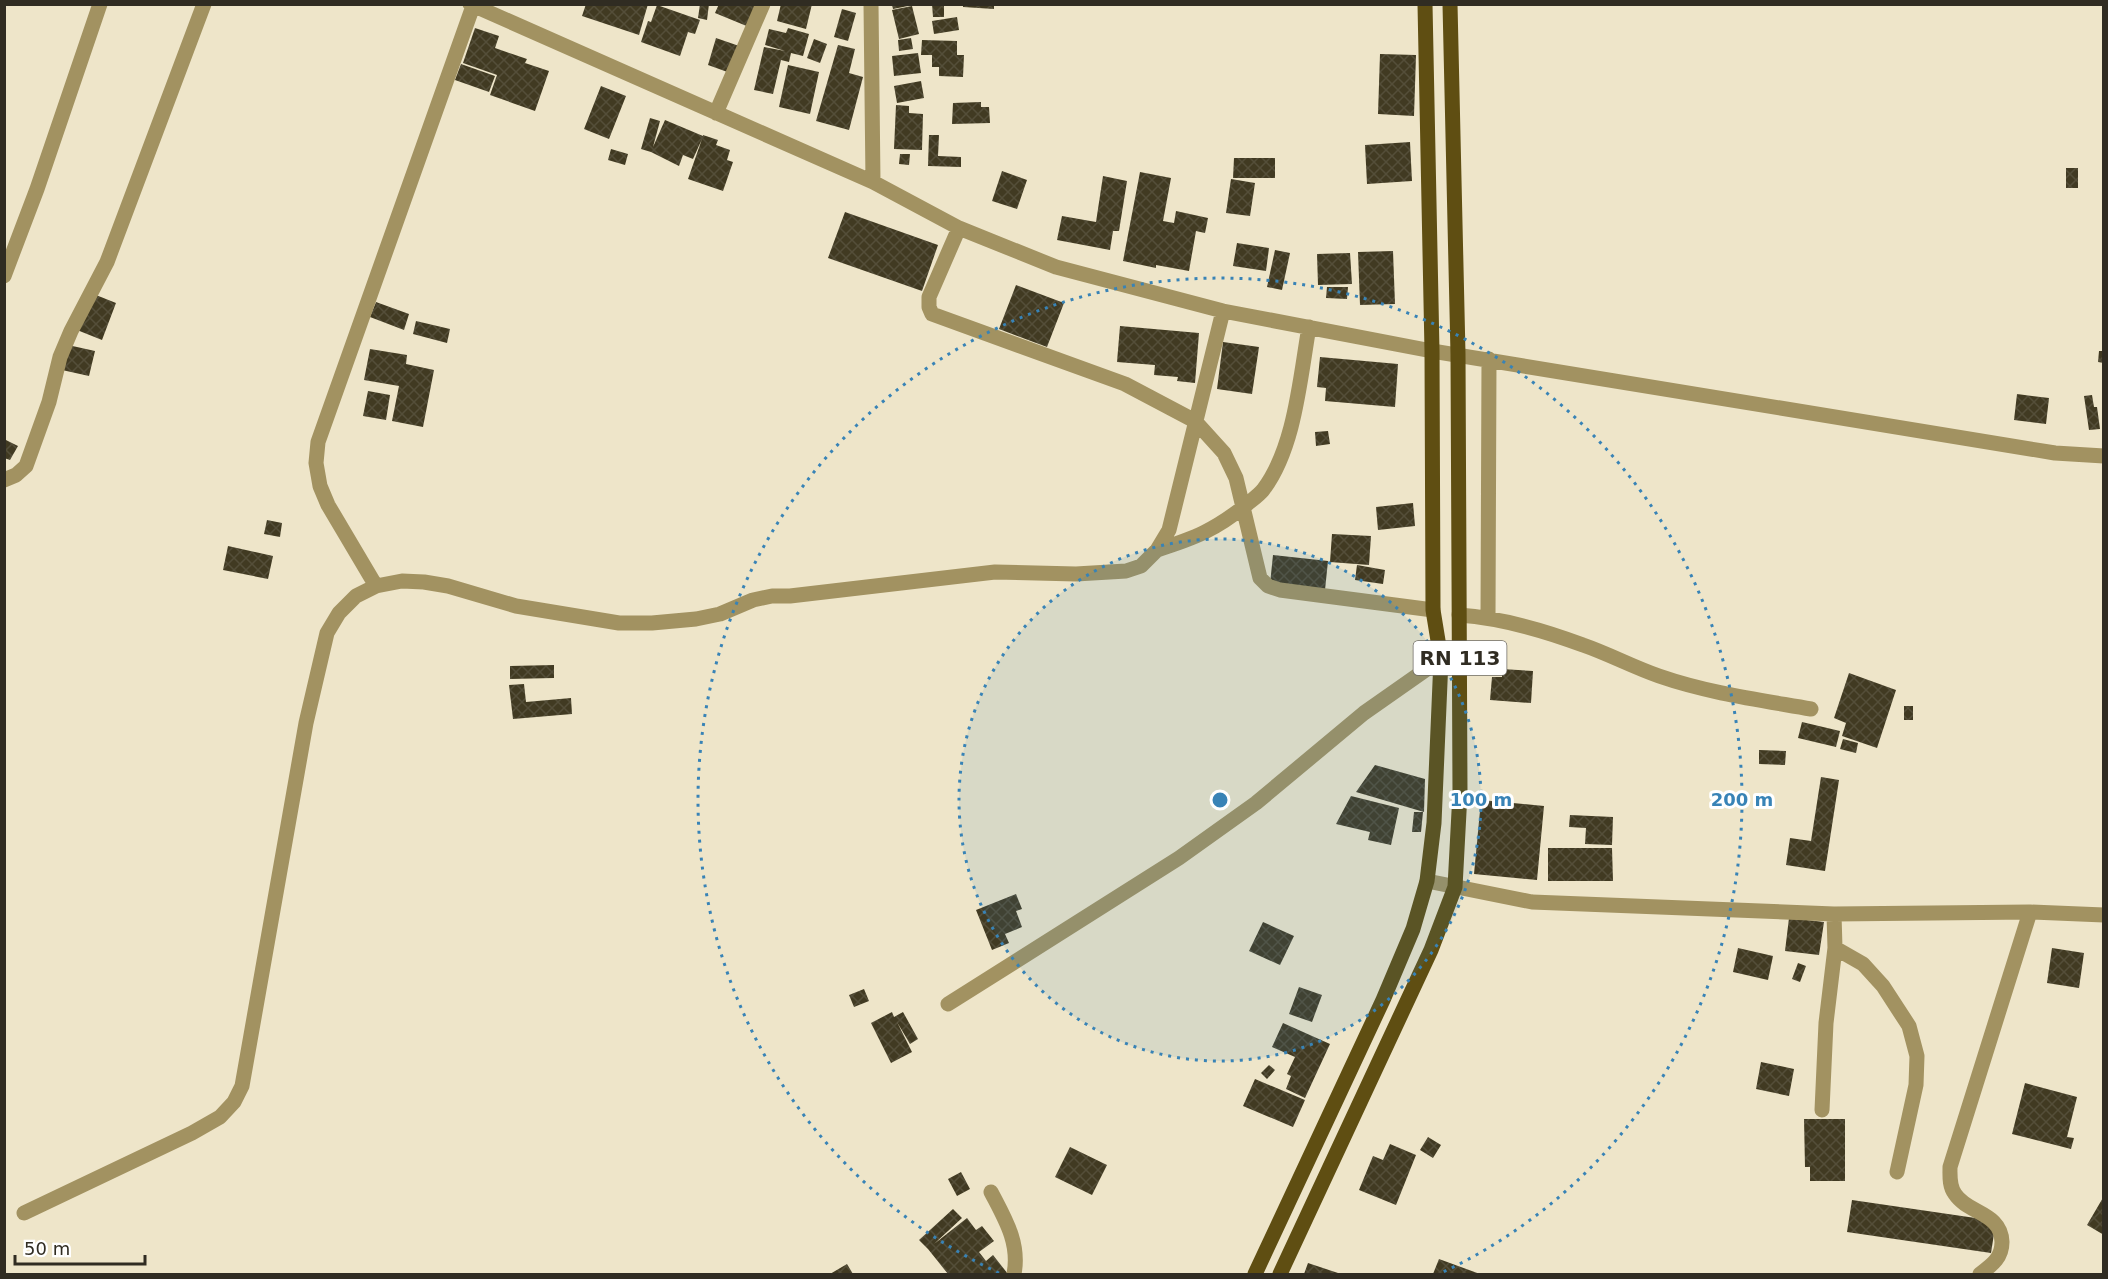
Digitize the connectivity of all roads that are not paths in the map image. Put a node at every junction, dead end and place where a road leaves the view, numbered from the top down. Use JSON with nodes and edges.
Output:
{"nodes":[{"id":1,"x":100,"y":4,"type":"edge"},
{"id":2,"x":204,"y":4,"type":"edge"},
{"id":3,"x":763,"y":4,"type":"edge"},
{"id":4,"x":1425,"y":4,"type":"edge"},
{"id":5,"x":1450,"y":4,"type":"edge"},
{"id":6,"x":472,"y":5,"type":"edge"},
{"id":7,"x":870,"y":5,"type":"edge"},
{"id":8,"x":716,"y":113,"type":"junction"},
{"id":9,"x":873,"y":182,"type":"junction"},
{"id":10,"x":959,"y":228,"type":"junction"},
{"id":11,"x":4,"y":276,"type":"edge"},
{"id":12,"x":1223,"y":311,"type":"junction"},
{"id":13,"x":1309,"y":327,"type":"junction"},
{"id":14,"x":1432,"y":351,"type":"junction"},
{"id":15,"x":1458,"y":354,"type":"junction"},
{"id":16,"x":1489,"y":359,"type":"junction"},
{"id":17,"x":1195,"y":421,"type":"junction"},
{"id":18,"x":2103,"y":448,"type":"edge"},
{"id":19,"x":2103,"y":456,"type":"edge"},
{"id":20,"x":4,"y":480,"type":"edge"},
{"id":21,"x":1244,"y":507,"type":"junction"},
{"id":22,"x":1157,"y":550,"type":"junction"},
{"id":23,"x":376,"y":586,"type":"junction"},
{"id":24,"x":1433,"y":610,"type":"junction"},
{"id":25,"x":1459,"y":615,"type":"junction"},
{"id":26,"x":1488,"y":617,"type":"junction"},
{"id":27,"x":1441,"y":659,"type":"junction"},
{"id":28,"x":1811,"y":708,"type":"dead end"},
{"id":29,"x":1427,"y":881,"type":"junction"},
{"id":30,"x":1455,"y":887,"type":"junction"},
{"id":31,"x":2030,"y":912,"type":"junction"},
{"id":32,"x":1834,"y":914,"type":"junction"},
{"id":33,"x":2103,"y":915,"type":"edge"},
{"id":34,"x":1835,"y":948,"type":"junction"},
{"id":35,"x":948,"y":1004,"type":"dead end"},
{"id":36,"x":1822,"y":1110,"type":"dead end"},
{"id":37,"x":1897,"y":1172,"type":"dead end"},
{"id":38,"x":991,"y":1192,"type":"dead end"},
{"id":39,"x":24,"y":1214,"type":"dead end"},
{"id":40,"x":1014,"y":1275,"type":"edge"},
{"id":41,"x":1255,"y":1275,"type":"edge"},
{"id":42,"x":1280,"y":1275,"type":"edge"},
{"id":43,"x":1980,"y":1275,"type":"edge"}],
"edges":[{"from":1,"to":11,"type":"street"},
{"from":2,"to":20,"type":"street"},
{"from":3,"to":8,"type":"street"},
{"from":4,"to":14,"type":"main road","number":"RN 113"},
{"from":5,"to":15,"type":"main road","number":"RN 113"},
{"from":6,"to":8,"type":"street"},
{"from":6,"to":23,"type":"street"},
{"from":7,"to":9,"type":"street"},
{"from":8,"to":9,"type":"street"},
{"from":9,"to":10,"type":"street"},
{"from":10,"to":12,"type":"street"},
{"from":10,"to":17,"type":"street"},
{"from":12,"to":13,"type":"street"},
{"from":12,"to":17,"type":"street"},
{"from":13,"to":14,"type":"street"},
{"from":13,"to":21,"type":"street"},
{"from":14,"to":15,"type":"street"},
{"from":14,"to":24,"type":"main road","number":"RN 113"},
{"from":15,"to":16,"type":"street"},
{"from":15,"to":25,"type":"main road","number":"RN 113"},
{"from":16,"to":19,"type":"street"},
{"from":16,"to":26,"type":"street"},
{"from":17,"to":21,"type":"street"},
{"from":17,"to":22,"type":"street"},
{"from":18,"to":19,"type":"street"},
{"from":21,"to":22,"type":"street"},
{"from":21,"to":24,"type":"street"},
{"from":22,"to":23,"type":"street"},
{"from":23,"to":39,"type":"street"},
{"from":24,"to":27,"type":"main road","number":"RN 113"},
{"from":25,"to":26,"type":"street"},
{"from":25,"to":30,"type":"main road","number":"RN 113"},
{"from":26,"to":28,"type":"street"},
{"from":27,"to":29,"type":"main road","number":"RN 113"},
{"from":27,"to":35,"type":"street"},
{"from":29,"to":30,"type":"street"},
{"from":29,"to":41,"type":"main road","number":"RN 113"},
{"from":30,"to":32,"type":"street"},
{"from":30,"to":42,"type":"main road","number":"RN 113"},
{"from":31,"to":32,"type":"street"},
{"from":31,"to":33,"type":"street"},
{"from":31,"to":43,"type":"street"},
{"from":32,"to":34,"type":"street"},
{"from":34,"to":36,"type":"street"},
{"from":34,"to":37,"type":"street"},
{"from":38,"to":40,"type":"street"}]}
